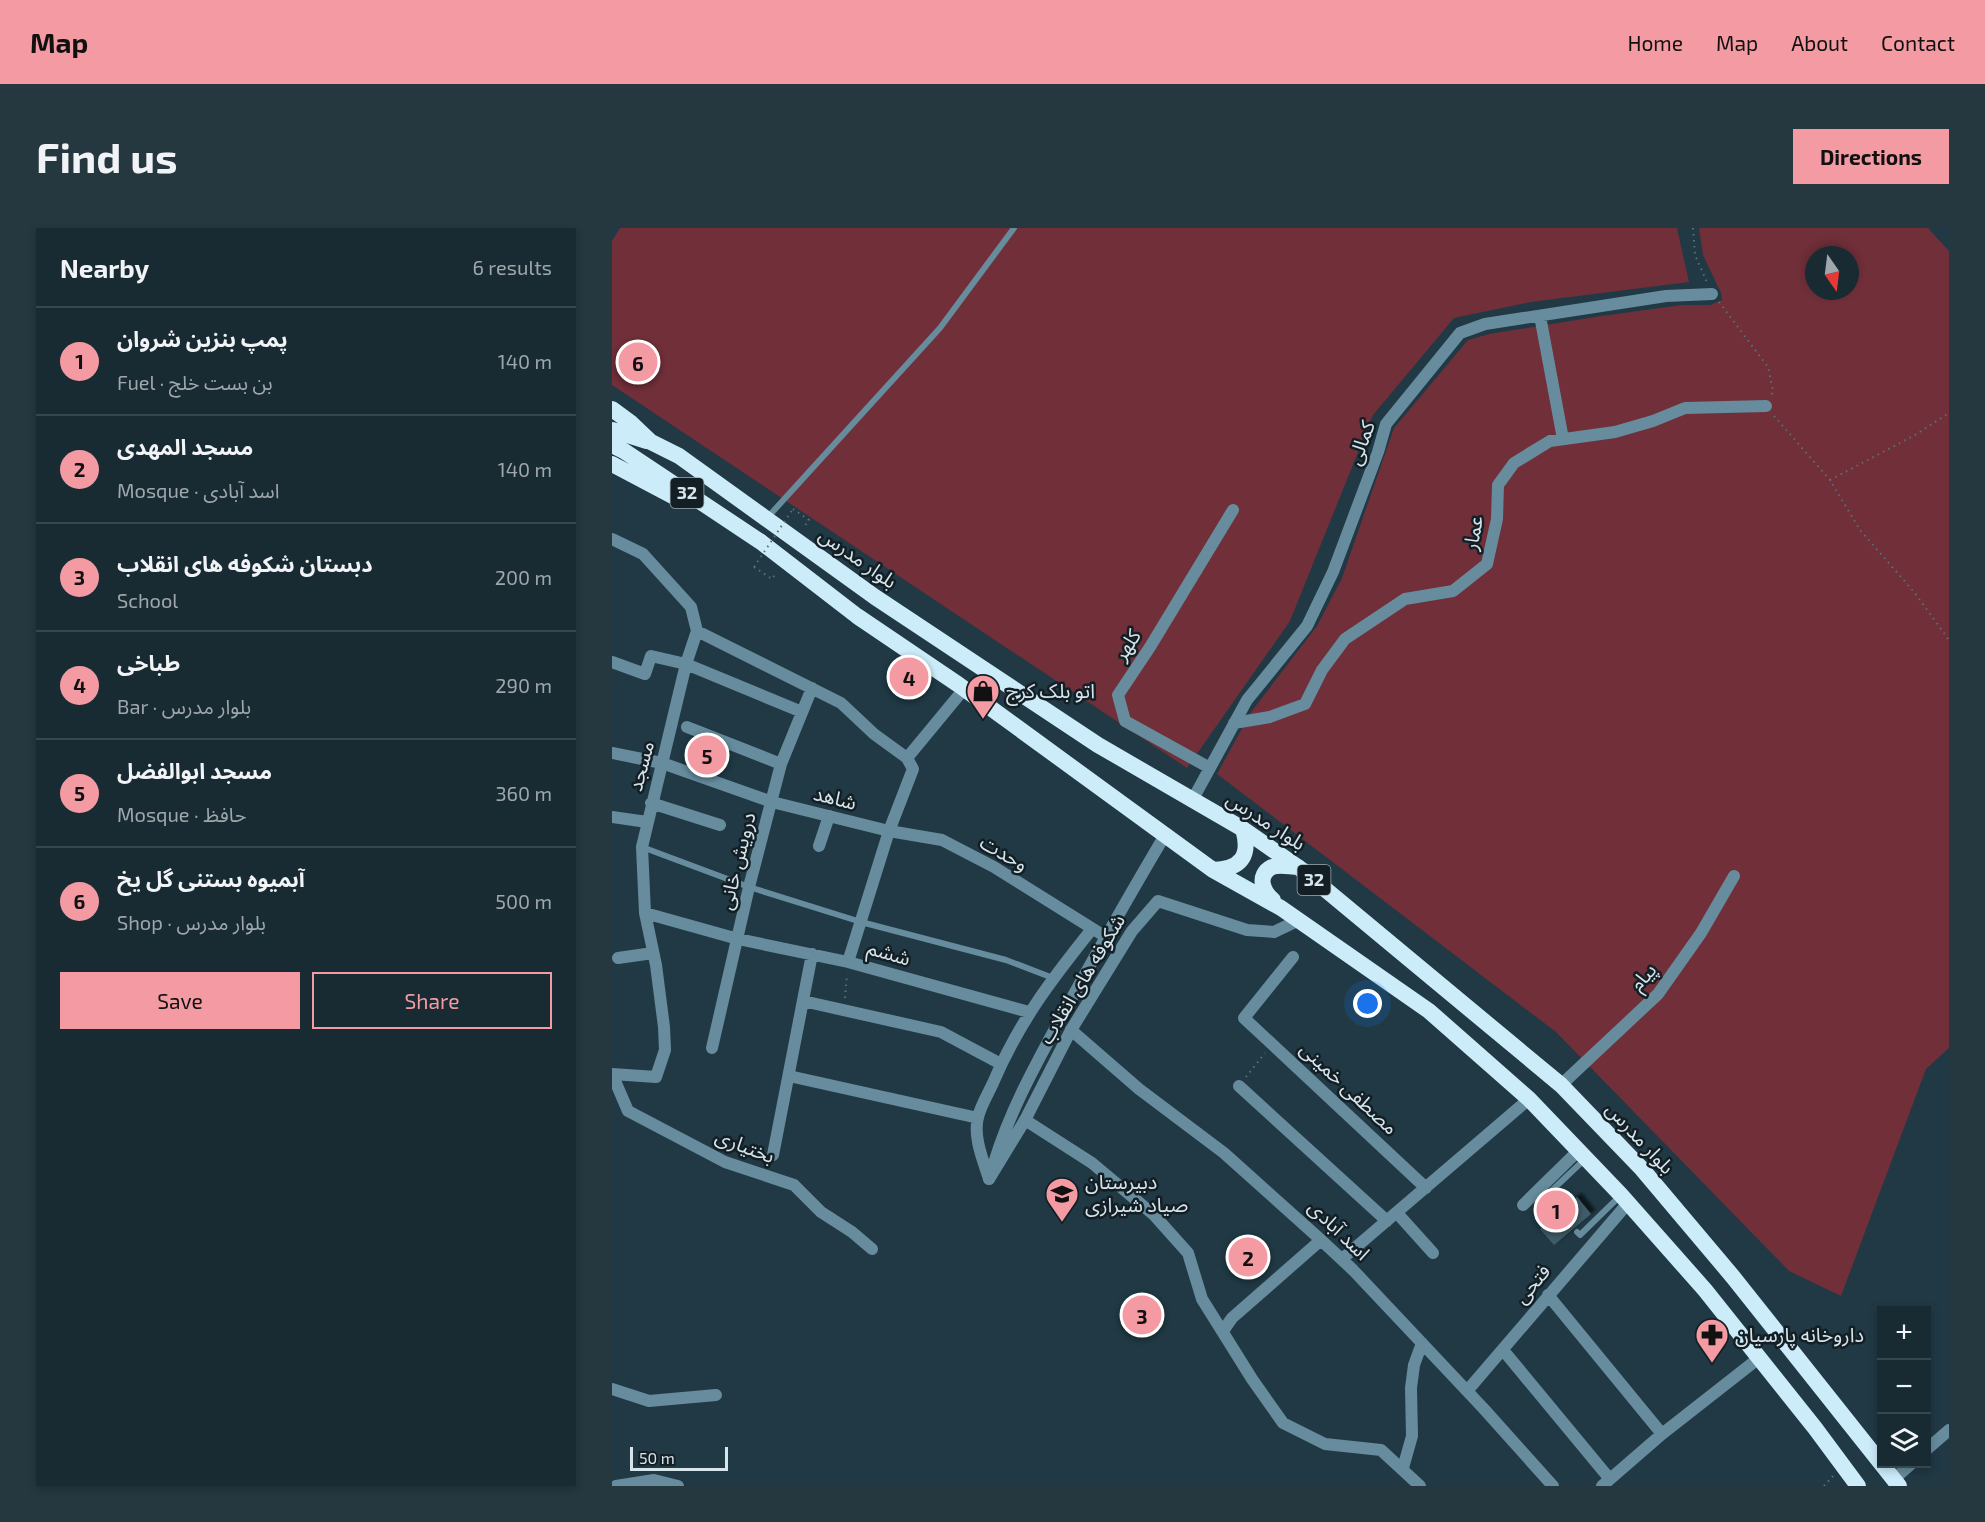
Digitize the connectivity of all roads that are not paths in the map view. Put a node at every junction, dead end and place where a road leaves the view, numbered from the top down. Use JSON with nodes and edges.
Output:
{"nodes":[{"id":1,"x":1014,"y":228,"type":"edge"},
{"id":2,"x":1712,"y":294,"type":"road end"},
{"id":3,"x":1540,"y":316,"type":"junction"},
{"id":4,"x":1766,"y":406,"type":"road end"},
{"id":5,"x":612,"y":409,"type":"edge"},
{"id":6,"x":612,"y":430,"type":"edge"},
{"id":7,"x":1563,"y":439,"type":"junction"},
{"id":8,"x":651,"y":442,"type":"junction"},
{"id":9,"x":612,"y":445,"type":"edge"},
{"id":10,"x":612,"y":464,"type":"edge"},
{"id":11,"x":1233,"y":510,"type":"dead end"},
{"id":12,"x":767,"y":518,"type":"junction"},
{"id":13,"x":612,"y":539,"type":"edge"},
{"id":14,"x":761,"y":542,"type":"junction"},
{"id":15,"x":697,"y":631,"type":"junction"},
{"id":16,"x":612,"y":663,"type":"edge"},
{"id":17,"x":686,"y":664,"type":"junction"},
{"id":18,"x":812,"y":688,"type":"junction"},
{"id":19,"x":964,"y":689,"type":"junction"},
{"id":20,"x":802,"y":712,"type":"junction"},
{"id":21,"x":1234,"y":723,"type":"junction"},
{"id":22,"x":687,"y":727,"type":"dead end"},
{"id":23,"x":612,"y":753,"type":"edge"},
{"id":24,"x":907,"y":758,"type":"junction"},
{"id":25,"x":662,"y":763,"type":"junction"},
{"id":26,"x":781,"y":764,"type":"junction"},
{"id":27,"x":1210,"y":768,"type":"junction"},
{"id":28,"x":1193,"y":799,"type":"junction"},
{"id":29,"x":651,"y":802,"type":"junction"},
{"id":30,"x":772,"y":802,"type":"junction"},
{"id":31,"x":829,"y":816,"type":"junction"},
{"id":32,"x":612,"y":817,"type":"edge"},
{"id":33,"x":647,"y":822,"type":"junction"},
{"id":34,"x":720,"y":825,"type":"dead end"},
{"id":35,"x":1243,"y":829,"type":"junction"},
{"id":36,"x":889,"y":831,"type":"junction"},
{"id":37,"x":1165,"y":835,"type":"junction"},
{"id":38,"x":819,"y":846,"type":"dead end"},
{"id":39,"x":642,"y":847,"type":"junction"},
{"id":40,"x":1299,"y":868,"type":"junction"},
{"id":41,"x":1213,"y":870,"type":"junction"},
{"id":42,"x":1734,"y":876,"type":"dead end"},
{"id":43,"x":749,"y":887,"type":"junction"},
{"id":44,"x":1281,"y":908,"type":"junction"},
{"id":45,"x":645,"y":913,"type":"junction"},
{"id":46,"x":1299,"y":920,"type":"junction"},
{"id":47,"x":861,"y":922,"type":"junction"},
{"id":48,"x":1092,"y":929,"type":"junction"},
{"id":49,"x":1106,"y":937,"type":"junction"},
{"id":50,"x":738,"y":939,"type":"junction"},
{"id":51,"x":653,"y":952,"type":"junction"},
{"id":52,"x":812,"y":954,"type":"junction"},
{"id":53,"x":1293,"y":957,"type":"dead end"},
{"id":54,"x":618,"y":958,"type":"dead end"},
{"id":55,"x":848,"y":962,"type":"junction"},
{"id":56,"x":1053,"y":978,"type":"junction"},
{"id":57,"x":803,"y":1002,"type":"junction"},
{"id":58,"x":1029,"y":1012,"type":"junction"},
{"id":59,"x":1071,"y":1030,"type":"junction"},
{"id":60,"x":712,"y":1048,"type":"dead end"},
{"id":61,"x":1000,"y":1064,"type":"junction"},
{"id":62,"x":612,"y":1074,"type":"edge"},
{"id":63,"x":789,"y":1076,"type":"junction"},
{"id":64,"x":1561,"y":1085,"type":"junction"},
{"id":65,"x":1239,"y":1086,"type":"road end"},
{"id":66,"x":1529,"y":1099,"type":"junction"},
{"id":67,"x":978,"y":1118,"type":"junction"},
{"id":68,"x":1025,"y":1120,"type":"junction"},
{"id":69,"x":1582,"y":1153,"type":"junction"},
{"id":70,"x":773,"y":1155,"type":"dead end"},
{"id":71,"x":989,"y":1179,"type":"junction"},
{"id":72,"x":1426,"y":1188,"type":"junction"},
{"id":73,"x":1624,"y":1199,"type":"junction"},
{"id":74,"x":1523,"y":1205,"type":"dead end"},
{"id":75,"x":1556,"y":1207,"type":"dead end"},
{"id":76,"x":1392,"y":1217,"type":"junction"},
{"id":77,"x":1577,"y":1232,"type":"dead end"},
{"id":78,"x":1322,"y":1240,"type":"junction"},
{"id":79,"x":872,"y":1249,"type":"dead end"},
{"id":80,"x":1433,"y":1253,"type":"dead end"},
{"id":81,"x":1342,"y":1259,"type":"junction"},
{"id":82,"x":1548,"y":1295,"type":"junction"},
{"id":83,"x":1223,"y":1331,"type":"junction"},
{"id":84,"x":1422,"y":1343,"type":"junction"},
{"id":85,"x":1503,"y":1350,"type":"junction"},
{"id":86,"x":1759,"y":1358,"type":"junction"},
{"id":87,"x":612,"y":1389,"type":"edge"},
{"id":88,"x":1467,"y":1391,"type":"junction"},
{"id":89,"x":716,"y":1395,"type":"dead end"},
{"id":90,"x":1949,"y":1430,"type":"edge"},
{"id":91,"x":1662,"y":1434,"type":"junction"},
{"id":92,"x":1931,"y":1446,"type":"edge"},
{"id":93,"x":1402,"y":1468,"type":"junction"},
{"id":94,"x":1908,"y":1468,"type":"edge"},
{"id":95,"x":1606,"y":1482,"type":"edge"},
{"id":96,"x":1896,"y":1483,"type":"edge"},
{"id":97,"x":616,"y":1486,"type":"edge"},
{"id":98,"x":678,"y":1486,"type":"edge"},
{"id":99,"x":1420,"y":1486,"type":"edge"},
{"id":100,"x":1553,"y":1486,"type":"edge"},
{"id":101,"x":1858,"y":1486,"type":"edge"}],
"edges":[{"from":1,"to":12,"type":"lane"},
{"from":2,"to":3,"type":"street","name":"کمالی"},
{"from":3,"to":7,"type":"street"},
{"from":3,"to":21,"type":"street","name":"کمالی"},
{"from":4,"to":7,"type":"street","name":"عمار"},
{"from":5,"to":8,"type":"highway","name":"بلوار مدرس","number":"32"},
{"from":6,"to":8,"type":"highway"},
{"from":7,"to":21,"type":"street","name":"عمار"},
{"from":8,"to":12,"type":"highway","name":"بلوار مدرس","number":"32"},
{"from":9,"to":14,"type":"highway","number":"32"},
{"from":10,"to":14,"type":"highway"},
{"from":11,"to":27,"type":"street","name":"کلهر"},
{"from":12,"to":28,"type":"highway","name":"بلوار مدرس","number":"32"},
{"from":13,"to":15,"type":"street"},
{"from":14,"to":19,"type":"highway","number":"32"},
{"from":15,"to":17,"type":"street","name":"مسجد"},
{"from":15,"to":18,"type":"street"},
{"from":16,"to":17,"type":"street"},
{"from":17,"to":20,"type":"street"},
{"from":17,"to":25,"type":"street","name":"مسجد"},
{"from":18,"to":20,"type":"street","name":"درویش خانی"},
{"from":18,"to":24,"type":"street"},
{"from":19,"to":24,"type":"street"},
{"from":19,"to":37,"type":"highway","number":"32"},
{"from":20,"to":26,"type":"street","name":"درویش خانی"},
{"from":21,"to":27,"type":"street","name":"کمالی"},
{"from":22,"to":26,"type":"street"},
{"from":23,"to":25,"type":"street","name":"شاهد"},
{"from":24,"to":36,"type":"street"},
{"from":25,"to":29,"type":"street","name":"مسجد"},
{"from":25,"to":30,"type":"street","name":"شاهد"},
{"from":26,"to":30,"type":"street","name":"درویش خانی"},
{"from":27,"to":28,"type":"street","name":"کمالی"},
{"from":28,"to":35,"type":"highway","name":"بلوار مدرس","number":"32"},
{"from":29,"to":33,"type":"street","name":"مسجد"},
{"from":29,"to":34,"type":"street"},
{"from":30,"to":31,"type":"street","name":"شاهد"},
{"from":30,"to":43,"type":"street","name":"درویش خانی"},
{"from":31,"to":36,"type":"street","name":"شاهد"},
{"from":31,"to":38,"type":"street"},
{"from":32,"to":33,"type":"street"},
{"from":33,"to":39,"type":"street","name":"مسجد"},
{"from":35,"to":40,"type":"highway","name":"بلوار مدرس","number":"32"},
{"from":35,"to":41,"type":"highway"},
{"from":36,"to":47,"type":"street"},
{"from":36,"to":48,"type":"street","name":"وحدت"},
{"from":37,"to":41,"type":"highway","number":"32"},
{"from":37,"to":49,"type":"street","name":"شکوفه های انقلاب"},
{"from":39,"to":43,"type":"lane"},
{"from":39,"to":45,"type":"street","name":"مسجد"},
{"from":40,"to":44,"type":"highway"},
{"from":40,"to":64,"type":"highway","name":"بلوار مدرس","number":"32"},
{"from":41,"to":44,"type":"highway","number":"32"},
{"from":42,"to":64,"type":"street","name":"پیام"},
{"from":43,"to":47,"type":"lane"},
{"from":43,"to":50,"type":"street","name":"درویش خانی"},
{"from":44,"to":46,"type":"highway","number":"32"},
{"from":45,"to":50,"type":"street","name":"ششم"},
{"from":45,"to":51,"type":"street","name":"مسجد"},
{"from":46,"to":59,"type":"street","name":"شکوفه های انقلاب"},
{"from":46,"to":66,"type":"highway","number":"32"},
{"from":47,"to":55,"type":"street"},
{"from":47,"to":56,"type":"lane"},
{"from":48,"to":49,"type":"street","name":"شکوفه های انقلاب"},
{"from":48,"to":56,"type":"street","name":"شکوفه های انقلاب"},
{"from":49,"to":71,"type":"street","name":"شکوفه های انقلاب"},
{"from":50,"to":52,"type":"street","name":"ششم"},
{"from":50,"to":60,"type":"street","name":"درویش خانی"},
{"from":51,"to":54,"type":"street"},
{"from":51,"to":62,"type":"street","name":"مسجد"},
{"from":52,"to":55,"type":"street","name":"ششم"},
{"from":52,"to":57,"type":"street"},
{"from":53,"to":72,"type":"street","name":"مصطفی خمینی"},
{"from":55,"to":58,"type":"street","name":"ششم"},
{"from":56,"to":58,"type":"street","name":"شکوفه های انقلاب"},
{"from":57,"to":61,"type":"street"},
{"from":57,"to":63,"type":"street"},
{"from":58,"to":61,"type":"street","name":"شکوفه های انقلاب"},
{"from":59,"to":68,"type":"street","name":"شکوفه های انقلاب"},
{"from":59,"to":78,"type":"street","name":"اسد آبادی"},
{"from":61,"to":67,"type":"street","name":"شکوفه های انقلاب"},
{"from":62,"to":79,"type":"street","name":"بختیاری"},
{"from":63,"to":67,"type":"street"},
{"from":63,"to":70,"type":"street"},
{"from":64,"to":96,"type":"highway","name":"بلوار مدرس","number":"32"},
{"from":65,"to":76,"type":"street"},
{"from":66,"to":69,"type":"highway","number":"32"},
{"from":66,"to":72,"type":"street"},
{"from":67,"to":71,"type":"street","name":"شکوفه های انقلاب"},
{"from":68,"to":71,"type":"street","name":"شکوفه های انقلاب"},
{"from":68,"to":83,"type":"street"},
{"from":69,"to":73,"type":"highway","number":"32"},
{"from":69,"to":74,"type":"street"},
{"from":69,"to":75,"type":"lane"},
{"from":72,"to":76,"type":"street"},
{"from":73,"to":77,"type":"lane"},
{"from":73,"to":82,"type":"street","name":"فتحی"},
{"from":73,"to":86,"type":"highway","number":"32"},
{"from":76,"to":80,"type":"street"},
{"from":76,"to":81,"type":"street"},
{"from":78,"to":81,"type":"street","name":"اسد آبادی"},
{"from":78,"to":83,"type":"street"},
{"from":81,"to":84,"type":"street","name":"اسد آبادی"},
{"from":82,"to":85,"type":"street","name":"فتحی"},
{"from":82,"to":91,"type":"street"},
{"from":83,"to":93,"type":"street"},
{"from":84,"to":88,"type":"street","name":"اسد آبادی"},
{"from":84,"to":93,"type":"street"},
{"from":85,"to":88,"type":"street","name":"فتحی"},
{"from":85,"to":95,"type":"street"},
{"from":86,"to":91,"type":"street"},
{"from":86,"to":101,"type":"highway","number":"32"},
{"from":87,"to":89,"type":"street"},
{"from":88,"to":100,"type":"street","name":"اسد آبادی"},
{"from":90,"to":92,"type":"street"},
{"from":91,"to":95,"type":"street"},
{"from":93,"to":99,"type":"street"},
{"from":94,"to":96,"type":"street"},
{"from":97,"to":98,"type":"street"}]}
